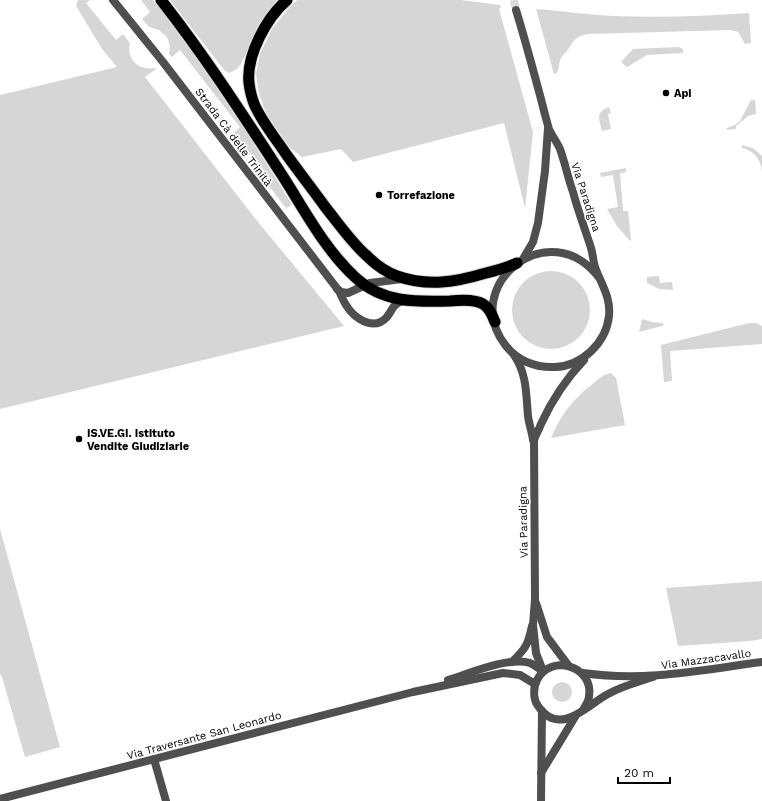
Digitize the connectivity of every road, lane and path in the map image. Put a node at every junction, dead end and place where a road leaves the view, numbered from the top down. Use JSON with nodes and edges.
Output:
{"nodes":[{"id":1,"x":113,"y":0,"type":"edge"},
{"id":2,"x":161,"y":0,"type":"edge"},
{"id":3,"x":287,"y":0,"type":"edge"},
{"id":4,"x":516,"y":10,"type":"tunnel mouth"},
{"id":5,"x":548,"y":124,"type":"junction"},
{"id":6,"x":517,"y":263,"type":"junction"},
{"id":7,"x":600,"y":279,"type":"junction"},
{"id":8,"x":412,"y":280,"type":"junction"},
{"id":9,"x":365,"y":285,"type":"junction"},
{"id":10,"x":337,"y":288,"type":"junction"},
{"id":11,"x":406,"y":301,"type":"junction"},
{"id":12,"x":495,"y":322,"type":"junction"},
{"id":13,"x":507,"y":347,"type":"junction"},
{"id":14,"x":593,"y":350,"type":"junction"},
{"id":15,"x":534,"y":445,"type":"junction"},
{"id":16,"x":535,"y":598,"type":"junction"},
{"id":17,"x":532,"y":625,"type":"junction"},
{"id":18,"x":512,"y":662,"type":"junction"},
{"id":19,"x":762,"y":662,"type":"edge"},
{"id":20,"x":568,"y":665,"type":"junction"},
{"id":21,"x":543,"y":671,"type":"junction"},
{"id":22,"x":583,"y":674,"type":"junction"},
{"id":23,"x":653,"y":677,"type":"junction"},
{"id":24,"x":535,"y":684,"type":"junction"},
{"id":25,"x":413,"y":692,"type":"junction"},
{"id":26,"x":583,"y":710,"type":"junction"},
{"id":27,"x":542,"y":711,"type":"junction"},
{"id":28,"x":575,"y":717,"type":"junction"},
{"id":29,"x":154,"y":759,"type":"junction"},
{"id":30,"x":540,"y":773,"type":"junction"},
{"id":31,"x":0,"y":799,"type":"edge"},
{"id":32,"x":166,"y":801,"type":"edge"},
{"id":33,"x":541,"y":801,"type":"edge"}],
"edges":[{"from":1,"to":10,"type":"street","name":"Strada Cà delle Trinità"},
{"from":2,"to":9,"type":"highway"},
{"from":3,"to":8,"type":"highway"},
{"from":4,"to":5,"type":"street","name":"Via Paradigna"},
{"from":5,"to":6,"type":"street","name":"Via Paradigna"},
{"from":5,"to":7,"type":"street","name":"Via Paradigna"},
{"from":6,"to":7,"type":"street","name":"Via Paradigna"},
{"from":6,"to":8,"type":"highway"},
{"from":6,"to":12,"type":"street","name":"Via Paradigna"},
{"from":7,"to":14,"type":"street","name":"Via Paradigna"},
{"from":8,"to":9,"type":"street"},
{"from":9,"to":10,"type":"street"},
{"from":9,"to":11,"type":"highway"},
{"from":10,"to":11,"type":"street","name":"Strada Cà delle Trinità"},
{"from":11,"to":12,"type":"highway"},
{"from":12,"to":13,"type":"street","name":"Via Paradigna"},
{"from":13,"to":14,"type":"street","name":"Via Paradigna"},
{"from":13,"to":15,"type":"street","name":"Via Paradigna"},
{"from":14,"to":15,"type":"street","name":"Via Paradigna"},
{"from":15,"to":16,"type":"street","name":"Via Paradigna"},
{"from":16,"to":17,"type":"street","name":"Via Paradigna"},
{"from":16,"to":20,"type":"street","name":"Via Paradigna"},
{"from":17,"to":18,"type":"street","name":"Via Paradigna"},
{"from":17,"to":21,"type":"street","name":"Via Paradigna"},
{"from":18,"to":21,"type":"street","name":"Via Traversante San Leonardo"},
{"from":18,"to":25,"type":"street","name":"Via Traversante San Leonardo"},
{"from":19,"to":23,"type":"street","name":"Via Mazzacavallo"},
{"from":20,"to":21,"type":"street"},
{"from":20,"to":22,"type":"street","name":"Via Paradigna"},
{"from":21,"to":24,"type":"street"},
{"from":22,"to":23,"type":"street","name":"Via Mazzacavallo"},
{"from":22,"to":26,"type":"street"},
{"from":23,"to":26,"type":"street","name":"Via Mazzacavallo"},
{"from":24,"to":25,"type":"street","name":"Via Traversante San Leonardo"},
{"from":24,"to":27,"type":"street"},
{"from":25,"to":29,"type":"street","name":"Via Traversante San Leonardo"},
{"from":26,"to":28,"type":"street"},
{"from":27,"to":28,"type":"street"},
{"from":27,"to":30,"type":"street"},
{"from":28,"to":30,"type":"street"},
{"from":29,"to":31,"type":"street","name":"Via Traversante San Leonardo"},
{"from":29,"to":32,"type":"street"},
{"from":30,"to":33,"type":"street"}]}
